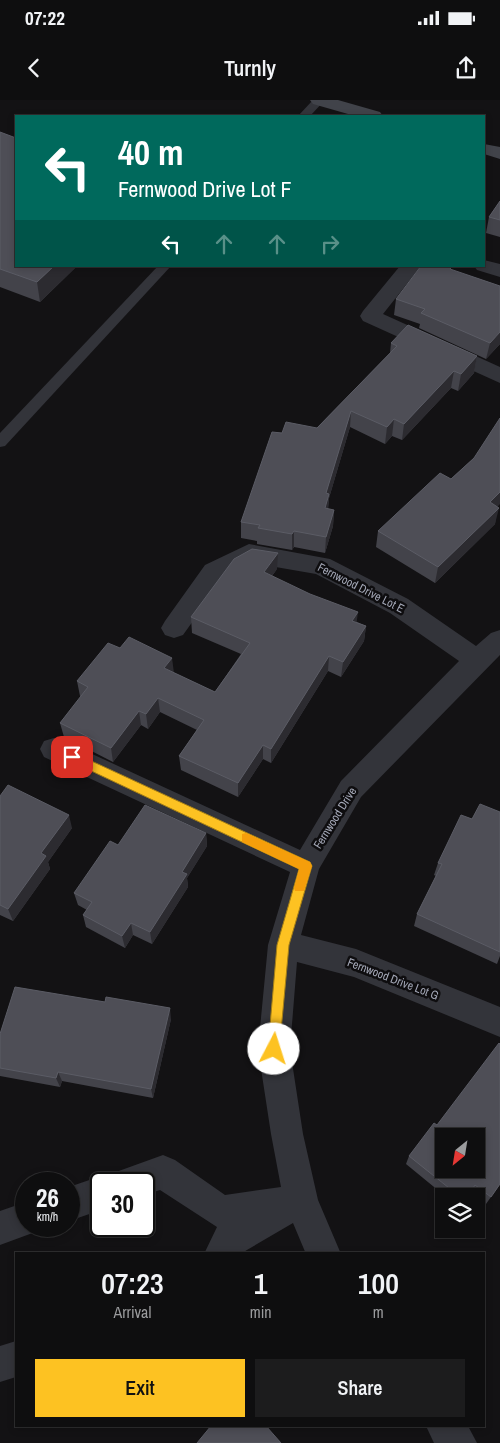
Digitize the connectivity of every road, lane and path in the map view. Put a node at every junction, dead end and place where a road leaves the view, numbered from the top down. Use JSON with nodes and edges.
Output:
{"nodes":[{"id":1,"x":318,"y":100,"type":"edge"},
{"id":2,"x":305,"y":115,"type":"edge"},
{"id":3,"x":370,"y":115,"type":"edge"},
{"id":4,"x":485,"y":149,"type":"edge"},
{"id":5,"x":500,"y":154,"type":"edge"},
{"id":6,"x":485,"y":266,"type":"edge"},
{"id":7,"x":164,"y":267,"type":"edge"},
{"id":8,"x":411,"y":267,"type":"edge"},
{"id":9,"x":500,"y":271,"type":"edge"},
{"id":10,"x":500,"y":376,"type":"edge"},
{"id":11,"x":0,"y":442,"type":"edge"},
{"id":12,"x":174,"y":628,"type":"dead end"},
{"id":13,"x":500,"y":640,"type":"edge"},
{"id":14,"x":478,"y":660,"type":"junction"},
{"id":15,"x":54,"y":749,"type":"dead end"},
{"id":16,"x":306,"y":866,"type":"junction"},
{"id":17,"x":283,"y":945,"type":"junction"},
{"id":18,"x":500,"y":1022,"type":"edge"},
{"id":19,"x":155,"y":1175,"type":"edge"},
{"id":20,"x":301,"y":1201,"type":"junction"},
{"id":21,"x":15,"y":1223,"type":"edge"},
{"id":22,"x":0,"y":1228,"type":"edge"},
{"id":23,"x":222,"y":1252,"type":"edge"},
{"id":24,"x":323,"y":1252,"type":"edge"},
{"id":25,"x":15,"y":1359,"type":"edge"},
{"id":26,"x":0,"y":1364,"type":"edge"},
{"id":27,"x":445,"y":1427,"type":"edge"},
{"id":28,"x":458,"y":1443,"type":"edge"}],
"edges":[{"from":1,"to":2,"type":"lane"},
{"from":1,"to":3,"type":"street"},
{"from":4,"to":5,"type":"street"},
{"from":6,"to":9,"type":"street"},
{"from":7,"to":11,"type":"lane"},
{"from":8,"to":10,"type":"street"},
{"from":12,"to":14,"type":"street","name":"Fernwood Drive Lot E"},
{"from":13,"to":14,"type":"street","name":"Fernwood Drive"},
{"from":14,"to":16,"type":"street","name":"Fernwood Drive"},
{"from":15,"to":16,"type":"street"},
{"from":16,"to":17,"type":"street","name":"Fernwood Drive"},
{"from":17,"to":18,"type":"street","name":"Fernwood Drive Lot G"},
{"from":17,"to":20,"type":"street","name":"Fernwood Drive"},
{"from":19,"to":20,"type":"street"},
{"from":20,"to":23,"type":"street"},
{"from":20,"to":24,"type":"street","name":"Fernwood Drive"},
{"from":21,"to":22,"type":"street"},
{"from":25,"to":26,"type":"street"},
{"from":27,"to":28,"type":"street"}]}
